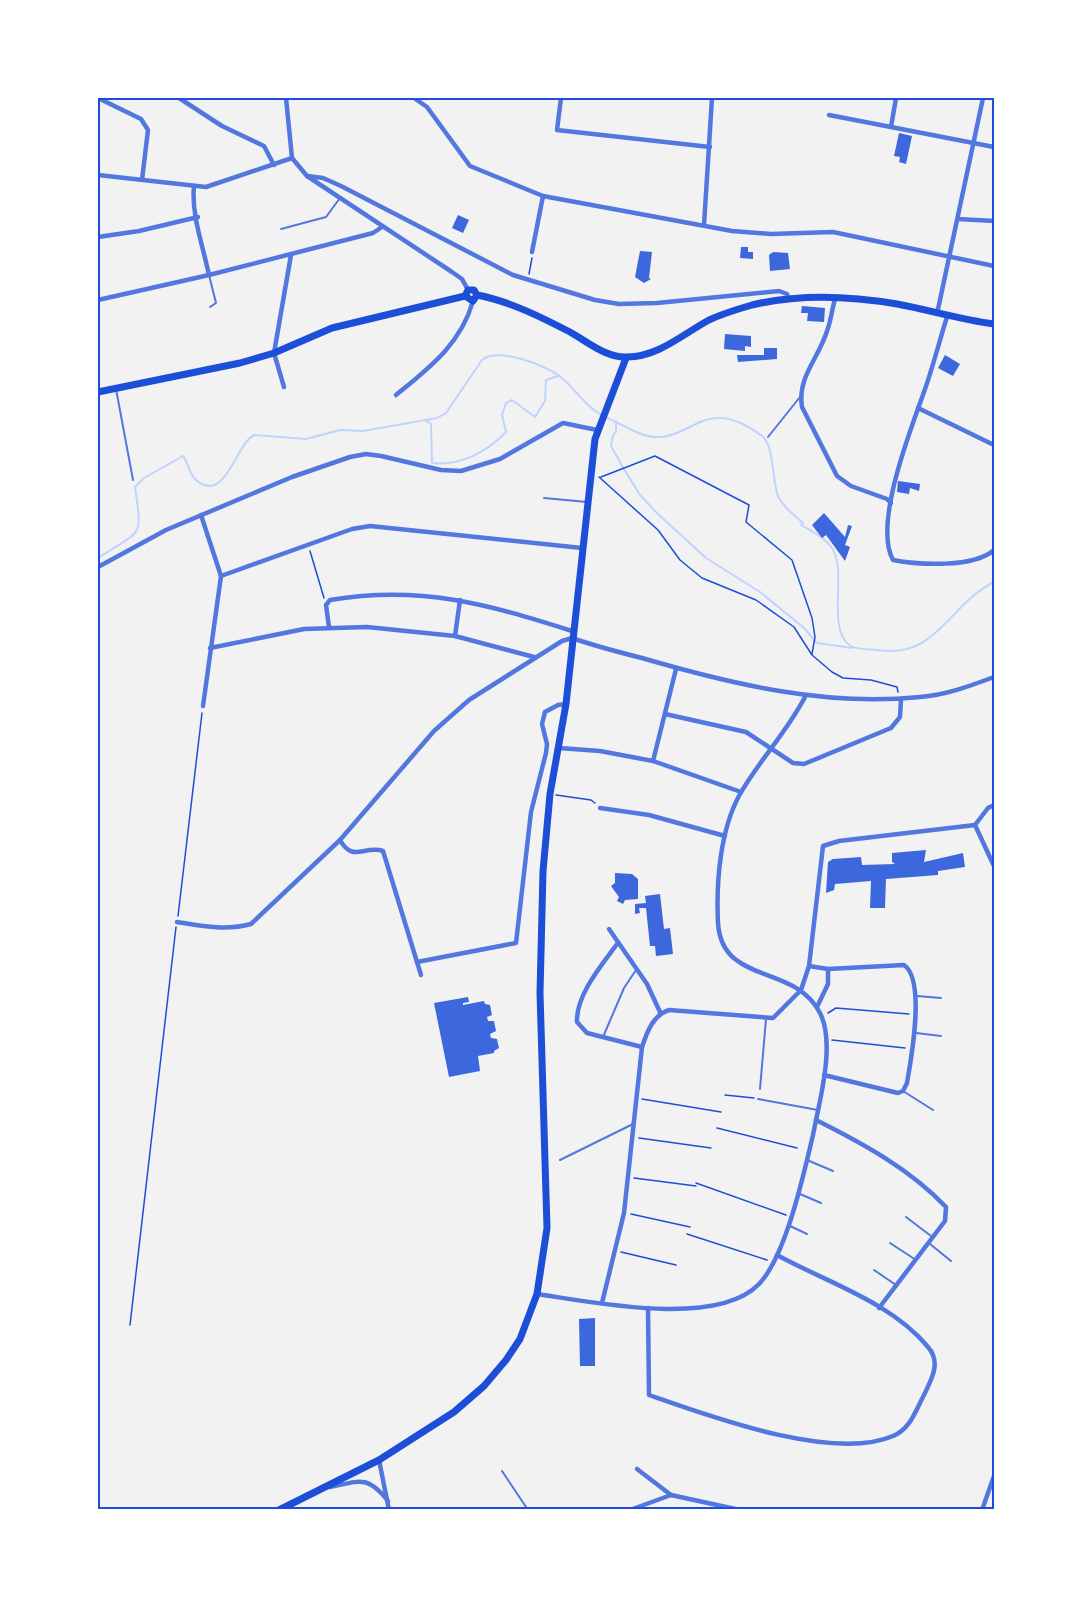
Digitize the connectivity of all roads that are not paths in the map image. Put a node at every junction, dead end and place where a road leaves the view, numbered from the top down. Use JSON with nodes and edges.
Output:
{"nodes":[{"id":1,"x":98,"y":98,"type":"edge"},
{"id":2,"x":179,"y":98,"type":"edge"},
{"id":3,"x":285,"y":98,"type":"edge"},
{"id":4,"x":414,"y":98,"type":"edge"},
{"id":5,"x":561,"y":98,"type":"edge"},
{"id":6,"x":712,"y":98,"type":"edge"},
{"id":7,"x":896,"y":98,"type":"edge"},
{"id":8,"x":982,"y":98,"type":"edge"},
{"id":9,"x":829,"y":115,"type":"dead end"},
{"id":10,"x":891,"y":127,"type":"junction"},
{"id":11,"x":974,"y":144,"type":"junction"},
{"id":12,"x":710,"y":147,"type":"junction"},
{"id":13,"x":994,"y":147,"type":"edge"},
{"id":14,"x":292,"y":158,"type":"junction"},
{"id":15,"x":274,"y":165,"type":"junction"},
{"id":16,"x":98,"y":175,"type":"edge"},
{"id":17,"x":307,"y":176,"type":"junction"},
{"id":18,"x":142,"y":180,"type":"junction"},
{"id":19,"x":194,"y":186,"type":"junction"},
{"id":20,"x":543,"y":196,"type":"junction"},
{"id":21,"x":340,"y":198,"type":"junction"},
{"id":22,"x":198,"y":217,"type":"junction"},
{"id":23,"x":958,"y":219,"type":"junction"},
{"id":24,"x":994,"y":221,"type":"edge"},
{"id":25,"x":704,"y":225,"type":"junction"},
{"id":26,"x":382,"y":227,"type":"junction"},
{"id":27,"x":281,"y":229,"type":"dead end"},
{"id":28,"x":98,"y":237,"type":"edge"},
{"id":29,"x":532,"y":252,"type":"road end"},
{"id":30,"x":291,"y":255,"type":"junction"},
{"id":31,"x":951,"y":256,"type":"junction"},
{"id":32,"x":994,"y":266,"type":"edge"},
{"id":33,"x":209,"y":275,"type":"junction"},
{"id":34,"x":467,"y":293,"type":"junction"},
{"id":35,"x":475,"y":298,"type":"junction"},
{"id":36,"x":789,"y":299,"type":"junction"},
{"id":37,"x":835,"y":299,"type":"junction"},
{"id":38,"x":98,"y":300,"type":"edge"},
{"id":39,"x":210,"y":307,"type":"dead end"},
{"id":40,"x":937,"y":314,"type":"junction"},
{"id":41,"x":947,"y":317,"type":"junction"},
{"id":42,"x":994,"y":324,"type":"edge"},
{"id":43,"x":274,"y":353,"type":"junction"},
{"id":44,"x":626,"y":358,"type":"junction"},
{"id":45,"x":284,"y":387,"type":"dead end"},
{"id":46,"x":116,"y":389,"type":"junction"},
{"id":47,"x":98,"y":392,"type":"edge"},
{"id":48,"x":396,"y":395,"type":"dead end"},
{"id":49,"x":801,"y":397,"type":"junction"},
{"id":50,"x":918,"y":408,"type":"junction"},
{"id":51,"x":597,"y":430,"type":"junction"},
{"id":52,"x":768,"y":437,"type":"dead end"},
{"id":53,"x":994,"y":445,"type":"edge"},
{"id":54,"x":133,"y":480,"type":"dead end"},
{"id":55,"x":544,"y":498,"type":"dead end"},
{"id":56,"x":587,"y":502,"type":"junction"},
{"id":57,"x":891,"y":502,"type":"junction"},
{"id":58,"x":201,"y":515,"type":"junction"},
{"id":59,"x":582,"y":548,"type":"junction"},
{"id":60,"x":994,"y":550,"type":"edge"},
{"id":61,"x":98,"y":567,"type":"edge"},
{"id":62,"x":221,"y":576,"type":"junction"},
{"id":63,"x":460,"y":600,"type":"junction"},
{"id":64,"x":329,"y":627,"type":"junction"},
{"id":65,"x":572,"y":635,"type":"junction"},
{"id":66,"x":455,"y":636,"type":"junction"},
{"id":67,"x":210,"y":648,"type":"junction"},
{"id":68,"x":534,"y":657,"type":"junction"},
{"id":69,"x":676,"y":669,"type":"junction"},
{"id":70,"x":994,"y":677,"type":"edge"},
{"id":71,"x":806,"y":695,"type":"junction"},
{"id":72,"x":901,"y":699,"type":"junction"},
{"id":73,"x":566,"y":704,"type":"junction"},
{"id":74,"x":203,"y":706,"type":"road end"},
{"id":75,"x":665,"y":714,"type":"junction"},
{"id":76,"x":559,"y":748,"type":"junction"},
{"id":77,"x":772,"y":749,"type":"junction"},
{"id":78,"x":653,"y":761,"type":"junction"},
{"id":79,"x":741,"y":792,"type":"junction"},
{"id":80,"x":994,"y":806,"type":"edge"},
{"id":81,"x":600,"y":808,"type":"road end"},
{"id":82,"x":975,"y":825,"type":"junction"},
{"id":83,"x":725,"y":836,"type":"junction"},
{"id":84,"x":340,"y":840,"type":"junction"},
{"id":85,"x":994,"y":866,"type":"edge"},
{"id":86,"x":177,"y":922,"type":"road end"},
{"id":87,"x":609,"y":928,"type":"dead end"},
{"id":88,"x":616,"y":944,"type":"junction"},
{"id":89,"x":417,"y":962,"type":"junction"},
{"id":90,"x":809,"y":966,"type":"junction"},
{"id":91,"x":828,"y":969,"type":"junction"},
{"id":92,"x":636,"y":970,"type":"junction"},
{"id":93,"x":421,"y":975,"type":"dead end"},
{"id":94,"x":801,"y":990,"type":"junction"},
{"id":95,"x":915,"y":996,"type":"junction"},
{"id":96,"x":941,"y":998,"type":"dead end"},
{"id":97,"x":814,"y":1005,"type":"junction"},
{"id":98,"x":660,"y":1012,"type":"junction"},
{"id":99,"x":766,"y":1019,"type":"junction"},
{"id":100,"x":913,"y":1032,"type":"junction"},
{"id":101,"x":941,"y":1036,"type":"dead end"},
{"id":102,"x":602,"y":1037,"type":"junction"},
{"id":103,"x":642,"y":1047,"type":"junction"},
{"id":104,"x":824,"y":1075,"type":"junction"},
{"id":105,"x":760,"y":1089,"type":"dead end"},
{"id":106,"x":903,"y":1091,"type":"junction"},
{"id":107,"x":758,"y":1099,"type":"road end"},
{"id":108,"x":818,"y":1110,"type":"junction"},
{"id":109,"x":933,"y":1110,"type":"dead end"},
{"id":110,"x":816,"y":1120,"type":"junction"},
{"id":111,"x":633,"y":1124,"type":"junction"},
{"id":112,"x":560,"y":1160,"type":"dead end"},
{"id":113,"x":807,"y":1160,"type":"junction"},
{"id":114,"x":833,"y":1171,"type":"dead end"},
{"id":115,"x":798,"y":1192,"type":"junction"},
{"id":116,"x":821,"y":1203,"type":"dead end"},
{"id":117,"x":906,"y":1217,"type":"dead end"},
{"id":118,"x":787,"y":1225,"type":"junction"},
{"id":119,"x":807,"y":1234,"type":"dead end"},
{"id":120,"x":933,"y":1238,"type":"junction"},
{"id":121,"x":890,"y":1243,"type":"dead end"},
{"id":122,"x":930,"y":1243,"type":"junction"},
{"id":123,"x":777,"y":1255,"type":"junction"},
{"id":124,"x":916,"y":1260,"type":"junction"},
{"id":125,"x":951,"y":1261,"type":"dead end"},
{"id":126,"x":874,"y":1270,"type":"dead end"},
{"id":127,"x":896,"y":1285,"type":"junction"},
{"id":128,"x":537,"y":1294,"type":"junction"},
{"id":129,"x":602,"y":1303,"type":"junction"},
{"id":130,"x":648,"y":1308,"type":"junction"},
{"id":131,"x":879,"y":1308,"type":"junction"},
{"id":132,"x":379,"y":1460,"type":"junction"},
{"id":133,"x":637,"y":1469,"type":"dead end"},
{"id":134,"x":502,"y":1471,"type":"dead end"},
{"id":135,"x":994,"y":1476,"type":"edge"},
{"id":136,"x":325,"y":1488,"type":"junction"},
{"id":137,"x":671,"y":1495,"type":"junction"},
{"id":138,"x":388,"y":1501,"type":"junction"},
{"id":139,"x":279,"y":1509,"type":"edge"},
{"id":140,"x":389,"y":1509,"type":"edge"},
{"id":141,"x":528,"y":1509,"type":"edge"},
{"id":142,"x":632,"y":1509,"type":"edge"},
{"id":143,"x":740,"y":1509,"type":"edge"},
{"id":144,"x":982,"y":1509,"type":"edge"}],
"edges":[{"from":1,"to":18,"type":"street"},
{"from":2,"to":15,"type":"street"},
{"from":3,"to":14,"type":"street"},
{"from":4,"to":20,"type":"street"},
{"from":5,"to":12,"type":"street"},
{"from":6,"to":12,"type":"street"},
{"from":7,"to":10,"type":"street"},
{"from":8,"to":11,"type":"street"},
{"from":9,"to":10,"type":"street"},
{"from":10,"to":11,"type":"street"},
{"from":11,"to":13,"type":"street"},
{"from":11,"to":23,"type":"street"},
{"from":12,"to":25,"type":"street"},
{"from":14,"to":15,"type":"street"},
{"from":14,"to":17,"type":"street"},
{"from":15,"to":19,"type":"street"},
{"from":16,"to":18,"type":"street"},
{"from":17,"to":21,"type":"street"},
{"from":17,"to":36,"type":"street"},
{"from":18,"to":19,"type":"street"},
{"from":19,"to":22,"type":"street"},
{"from":20,"to":25,"type":"street"},
{"from":20,"to":29,"type":"street"},
{"from":21,"to":26,"type":"street"},
{"from":21,"to":27,"type":"lane"},
{"from":22,"to":28,"type":"street"},
{"from":22,"to":33,"type":"street"},
{"from":23,"to":24,"type":"street"},
{"from":23,"to":31,"type":"street"},
{"from":25,"to":31,"type":"street"},
{"from":26,"to":30,"type":"street"},
{"from":26,"to":34,"type":"street"},
{"from":30,"to":33,"type":"street"},
{"from":30,"to":43,"type":"street"},
{"from":31,"to":32,"type":"street"},
{"from":31,"to":40,"type":"street"},
{"from":33,"to":38,"type":"street"},
{"from":33,"to":39,"type":"lane"},
{"from":34,"to":35,"type":"main road"},
{"from":34,"to":43,"type":"main road"},
{"from":35,"to":44,"type":"main road"},
{"from":35,"to":48,"type":"street"},
{"from":36,"to":37,"type":"main road"},
{"from":36,"to":44,"type":"main road"},
{"from":37,"to":40,"type":"main road"},
{"from":37,"to":49,"type":"street"},
{"from":40,"to":41,"type":"main road"},
{"from":41,"to":42,"type":"main road"},
{"from":41,"to":50,"type":"street"},
{"from":43,"to":45,"type":"street"},
{"from":43,"to":46,"type":"main road"},
{"from":44,"to":51,"type":"main road"},
{"from":46,"to":47,"type":"main road"},
{"from":46,"to":54,"type":"lane"},
{"from":49,"to":52,"type":"lane"},
{"from":49,"to":57,"type":"street"},
{"from":50,"to":53,"type":"street"},
{"from":50,"to":57,"type":"street"},
{"from":51,"to":56,"type":"main road"},
{"from":51,"to":58,"type":"street"},
{"from":55,"to":56,"type":"lane"},
{"from":56,"to":59,"type":"main road"},
{"from":57,"to":60,"type":"street"},
{"from":58,"to":61,"type":"street"},
{"from":58,"to":62,"type":"street"},
{"from":59,"to":62,"type":"street"},
{"from":59,"to":65,"type":"main road"},
{"from":62,"to":67,"type":"street"},
{"from":63,"to":64,"type":"street"},
{"from":63,"to":65,"type":"street"},
{"from":63,"to":66,"type":"street"},
{"from":64,"to":66,"type":"street"},
{"from":64,"to":67,"type":"street"},
{"from":65,"to":68,"type":"street"},
{"from":65,"to":69,"type":"street"},
{"from":65,"to":73,"type":"main road"},
{"from":66,"to":68,"type":"street"},
{"from":67,"to":74,"type":"street"},
{"from":68,"to":84,"type":"street"},
{"from":69,"to":71,"type":"street"},
{"from":69,"to":75,"type":"street"},
{"from":70,"to":72,"type":"street"},
{"from":71,"to":72,"type":"street"},
{"from":71,"to":77,"type":"street"},
{"from":72,"to":77,"type":"street"},
{"from":73,"to":76,"type":"main road"},
{"from":73,"to":89,"type":"street"},
{"from":75,"to":77,"type":"street"},
{"from":75,"to":78,"type":"street"},
{"from":76,"to":78,"type":"street"},
{"from":76,"to":128,"type":"main road"},
{"from":77,"to":79,"type":"street"},
{"from":78,"to":79,"type":"street"},
{"from":79,"to":83,"type":"street"},
{"from":80,"to":82,"type":"street"},
{"from":81,"to":83,"type":"street"},
{"from":82,"to":85,"type":"street"},
{"from":82,"to":90,"type":"street"},
{"from":83,"to":94,"type":"street"},
{"from":84,"to":86,"type":"street"},
{"from":84,"to":89,"type":"street"},
{"from":87,"to":88,"type":"street"},
{"from":88,"to":92,"type":"street"},
{"from":88,"to":102,"type":"street"},
{"from":89,"to":93,"type":"street"},
{"from":90,"to":91,"type":"street"},
{"from":90,"to":94,"type":"street"},
{"from":91,"to":95,"type":"street"},
{"from":91,"to":97,"type":"street"},
{"from":92,"to":98,"type":"street"},
{"from":92,"to":102,"type":"lane"},
{"from":94,"to":97,"type":"street"},
{"from":94,"to":99,"type":"street"},
{"from":95,"to":96,"type":"lane"},
{"from":95,"to":100,"type":"street"},
{"from":97,"to":104,"type":"street"},
{"from":98,"to":99,"type":"street"},
{"from":98,"to":103,"type":"street"},
{"from":99,"to":105,"type":"lane"},
{"from":100,"to":101,"type":"lane"},
{"from":100,"to":106,"type":"street"},
{"from":102,"to":103,"type":"street"},
{"from":103,"to":111,"type":"street"},
{"from":104,"to":106,"type":"street"},
{"from":104,"to":108,"type":"street"},
{"from":106,"to":109,"type":"lane"},
{"from":107,"to":108,"type":"lane"},
{"from":108,"to":110,"type":"street"},
{"from":110,"to":113,"type":"street"},
{"from":110,"to":120,"type":"street"},
{"from":111,"to":112,"type":"lane"},
{"from":111,"to":129,"type":"street"},
{"from":113,"to":114,"type":"lane"},
{"from":113,"to":115,"type":"street"},
{"from":115,"to":116,"type":"lane"},
{"from":115,"to":118,"type":"street"},
{"from":117,"to":120,"type":"lane"},
{"from":118,"to":119,"type":"lane"},
{"from":118,"to":123,"type":"street"},
{"from":120,"to":122,"type":"street"},
{"from":121,"to":124,"type":"lane"},
{"from":122,"to":124,"type":"street"},
{"from":122,"to":125,"type":"lane"},
{"from":123,"to":130,"type":"street"},
{"from":123,"to":131,"type":"street"},
{"from":124,"to":127,"type":"street"},
{"from":126,"to":127,"type":"lane"},
{"from":127,"to":131,"type":"street"},
{"from":128,"to":129,"type":"street"},
{"from":128,"to":132,"type":"main road"},
{"from":129,"to":130,"type":"street"},
{"from":130,"to":131,"type":"street"},
{"from":132,"to":136,"type":"main road"},
{"from":132,"to":138,"type":"street"},
{"from":133,"to":137,"type":"street"},
{"from":134,"to":141,"type":"lane"},
{"from":135,"to":144,"type":"street"},
{"from":136,"to":138,"type":"street"},
{"from":136,"to":139,"type":"main road"},
{"from":137,"to":142,"type":"street"},
{"from":137,"to":143,"type":"street"},
{"from":138,"to":140,"type":"street"}]}
